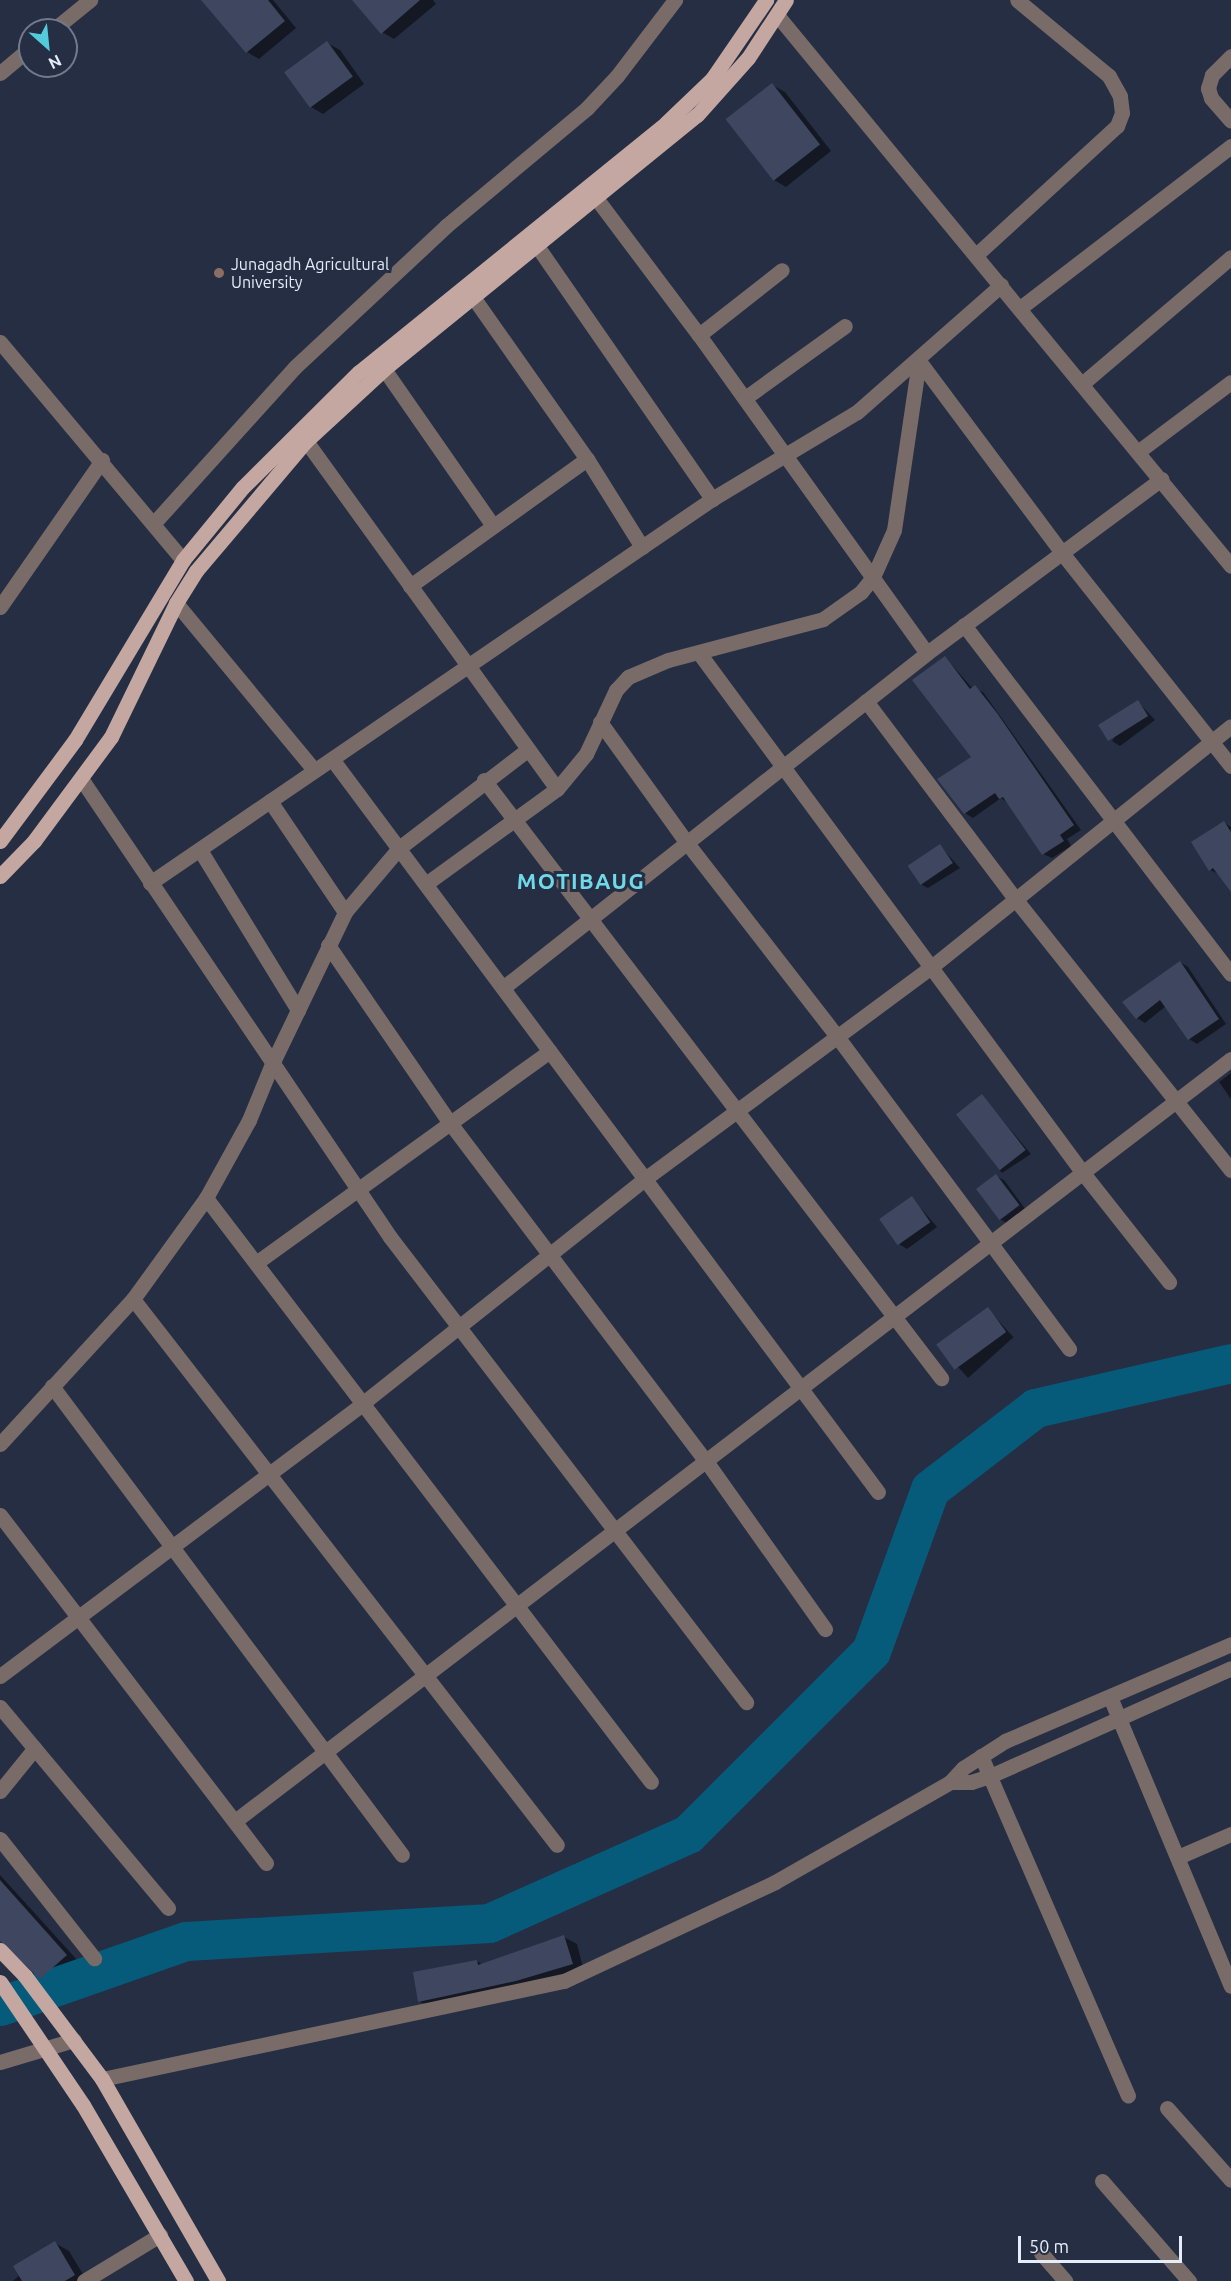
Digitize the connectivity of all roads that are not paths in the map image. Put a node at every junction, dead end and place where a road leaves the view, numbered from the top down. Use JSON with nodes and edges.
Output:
{"nodes":[{"id":1,"x":90,"y":0,"type":"edge"},
{"id":2,"x":675,"y":0,"type":"edge"},
{"id":3,"x":766,"y":0,"type":"edge"},
{"id":4,"x":786,"y":0,"type":"edge"},
{"id":5,"x":1017,"y":0,"type":"edge"},
{"id":6,"x":777,"y":15,"type":"junction"},
{"id":7,"x":68,"y":18,"type":"edge"},
{"id":8,"x":1231,"y":56,"type":"edge"},
{"id":9,"x":18,"y":58,"type":"edge"},
{"id":10,"x":0,"y":73,"type":"edge"},
{"id":11,"x":1231,"y":121,"type":"edge"},
{"id":12,"x":1231,"y":146,"type":"edge"},
{"id":13,"x":596,"y":198,"type":"junction"},
{"id":14,"x":537,"y":246,"type":"junction"},
{"id":15,"x":976,"y":255,"type":"junction"},
{"id":16,"x":1231,"y":258,"type":"edge"},
{"id":17,"x":782,"y":270,"type":"dead end"},
{"id":18,"x":1001,"y":285,"type":"junction"},
{"id":19,"x":473,"y":297,"type":"junction"},
{"id":20,"x":1020,"y":308,"type":"junction"},
{"id":21,"x":845,"y":326,"type":"dead end"},
{"id":22,"x":699,"y":335,"type":"junction"},
{"id":23,"x":0,"y":342,"type":"edge"},
{"id":24,"x":919,"y":361,"type":"junction"},
{"id":25,"x":384,"y":369,"type":"junction"},
{"id":26,"x":1231,"y":382,"type":"edge"},
{"id":27,"x":1083,"y":383,"type":"junction"},
{"id":28,"x":745,"y":399,"type":"junction"},
{"id":29,"x":306,"y":441,"type":"junction"},
{"id":30,"x":1139,"y":451,"type":"junction"},
{"id":31,"x":787,"y":457,"type":"junction"},
{"id":32,"x":586,"y":459,"type":"junction"},
{"id":33,"x":102,"y":460,"type":"junction"},
{"id":34,"x":1161,"y":478,"type":"junction"},
{"id":35,"x":712,"y":499,"type":"junction"},
{"id":36,"x":154,"y":523,"type":"junction"},
{"id":37,"x":493,"y":526,"type":"junction"},
{"id":38,"x":642,"y":547,"type":"junction"},
{"id":39,"x":1062,"y":553,"type":"junction"},
{"id":40,"x":183,"y":560,"type":"junction"},
{"id":41,"x":1231,"y":566,"type":"edge"},
{"id":42,"x":873,"y":578,"type":"junction"},
{"id":43,"x":410,"y":586,"type":"junction"},
{"id":44,"x":176,"y":603,"type":"junction"},
{"id":45,"x":0,"y":607,"type":"edge"},
{"id":46,"x":964,"y":625,"type":"junction"},
{"id":47,"x":699,"y":653,"type":"junction"},
{"id":48,"x":927,"y":654,"type":"junction"},
{"id":49,"x":468,"y":666,"type":"junction"},
{"id":50,"x":866,"y":701,"type":"junction"},
{"id":51,"x":600,"y":722,"type":"junction"},
{"id":52,"x":1231,"y":726,"type":"edge"},
{"id":53,"x":1212,"y":742,"type":"junction"},
{"id":54,"x":527,"y":750,"type":"junction"},
{"id":55,"x":332,"y":759,"type":"junction"},
{"id":56,"x":782,"y":766,"type":"junction"},
{"id":57,"x":1231,"y":766,"type":"edge"},
{"id":58,"x":314,"y":770,"type":"junction"},
{"id":59,"x":82,"y":780,"type":"junction"},
{"id":60,"x":484,"y":780,"type":"junction"},
{"id":61,"x":557,"y":789,"type":"junction"},
{"id":62,"x":270,"y":801,"type":"junction"},
{"id":63,"x":516,"y":821,"type":"junction"},
{"id":64,"x":1112,"y":822,"type":"junction"},
{"id":65,"x":0,"y":841,"type":"edge"},
{"id":66,"x":687,"y":843,"type":"junction"},
{"id":67,"x":399,"y":848,"type":"junction"},
{"id":68,"x":200,"y":850,"type":"junction"},
{"id":69,"x":0,"y":876,"type":"edge"},
{"id":70,"x":150,"y":883,"type":"junction"},
{"id":71,"x":427,"y":883,"type":"junction"},
{"id":72,"x":1016,"y":900,"type":"junction"},
{"id":73,"x":345,"y":912,"type":"junction"},
{"id":74,"x":591,"y":919,"type":"junction"},
{"id":75,"x":328,"y":945,"type":"junction"},
{"id":76,"x":930,"y":968,"type":"junction"},
{"id":77,"x":1231,"y":974,"type":"edge"},
{"id":78,"x":504,"y":987,"type":"junction"},
{"id":79,"x":298,"y":1010,"type":"junction"},
{"id":80,"x":836,"y":1035,"type":"junction"},
{"id":81,"x":550,"y":1051,"type":"junction"},
{"id":82,"x":1231,"y":1059,"type":"edge"},
{"id":83,"x":272,"y":1064,"type":"junction"},
{"id":84,"x":1176,"y":1102,"type":"junction"},
{"id":85,"x":738,"y":1110,"type":"junction"},
{"id":86,"x":450,"y":1123,"type":"junction"},
{"id":87,"x":1231,"y":1170,"type":"edge"},
{"id":88,"x":1083,"y":1173,"type":"junction"},
{"id":89,"x":646,"y":1178,"type":"junction"},
{"id":90,"x":356,"y":1190,"type":"junction"},
{"id":91,"x":206,"y":1198,"type":"junction"},
{"id":92,"x":990,"y":1245,"type":"junction"},
{"id":93,"x":552,"y":1255,"type":"junction"},
{"id":94,"x":256,"y":1263,"type":"junction"},
{"id":95,"x":1169,"y":1282,"type":"dead end"},
{"id":96,"x":133,"y":1299,"type":"junction"},
{"id":97,"x":897,"y":1316,"type":"junction"},
{"id":98,"x":459,"y":1328,"type":"junction"},
{"id":99,"x":1069,"y":1349,"type":"dead end"},
{"id":100,"x":940,"y":1378,"type":"dead end"},
{"id":101,"x":52,"y":1386,"type":"junction"},
{"id":102,"x":802,"y":1388,"type":"junction"},
{"id":103,"x":363,"y":1403,"type":"junction"},
{"id":104,"x":0,"y":1444,"type":"edge"},
{"id":105,"x":706,"y":1461,"type":"junction"},
{"id":106,"x":271,"y":1472,"type":"junction"},
{"id":107,"x":878,"y":1492,"type":"dead end"},
{"id":108,"x":0,"y":1515,"type":"edge"},
{"id":109,"x":613,"y":1533,"type":"junction"},
{"id":110,"x":172,"y":1544,"type":"junction"},
{"id":111,"x":518,"y":1605,"type":"junction"},
{"id":112,"x":77,"y":1616,"type":"junction"},
{"id":113,"x":825,"y":1629,"type":"dead end"},
{"id":114,"x":1231,"y":1644,"type":"edge"},
{"id":115,"x":1231,"y":1668,"type":"edge"},
{"id":116,"x":0,"y":1676,"type":"edge"},
{"id":117,"x":426,"y":1676,"type":"junction"},
{"id":118,"x":1110,"y":1697,"type":"junction"},
{"id":119,"x":746,"y":1702,"type":"dead end"},
{"id":120,"x":0,"y":1707,"type":"edge"},
{"id":121,"x":1119,"y":1718,"type":"junction"},
{"id":122,"x":36,"y":1748,"type":"junction"},
{"id":123,"x":327,"y":1751,"type":"junction"},
{"id":124,"x":981,"y":1756,"type":"junction"},
{"id":125,"x":990,"y":1776,"type":"junction"},
{"id":126,"x":651,"y":1782,"type":"dead end"},
{"id":127,"x":950,"y":1782,"type":"junction"},
{"id":128,"x":0,"y":1791,"type":"edge"},
{"id":129,"x":235,"y":1821,"type":"junction"},
{"id":130,"x":1231,"y":1834,"type":"edge"},
{"id":131,"x":0,"y":1839,"type":"edge"},
{"id":132,"x":557,"y":1845,"type":"dead end"},
{"id":133,"x":402,"y":1855,"type":"dead end"},
{"id":134,"x":1178,"y":1857,"type":"junction"},
{"id":135,"x":266,"y":1863,"type":"dead end"},
{"id":136,"x":168,"y":1908,"type":"dead end"},
{"id":137,"x":0,"y":1950,"type":"edge"},
{"id":138,"x":94,"y":1958,"type":"dead end"},
{"id":139,"x":1,"y":1983,"type":"edge"},
{"id":140,"x":1231,"y":1986,"type":"edge"},
{"id":141,"x":74,"y":2040,"type":"junction"},
{"id":142,"x":42,"y":2042,"type":"junction"},
{"id":143,"x":0,"y":2062,"type":"edge"},
{"id":144,"x":102,"y":2079,"type":"junction"},
{"id":145,"x":1128,"y":2096,"type":"dead end"},
{"id":146,"x":1167,"y":2108,"type":"dead end"},
{"id":147,"x":1231,"y":2180,"type":"edge"},
{"id":148,"x":1102,"y":2181,"type":"dead end"},
{"id":149,"x":160,"y":2235,"type":"junction"},
{"id":150,"x":1041,"y":2253,"type":"dead end"},
{"id":151,"x":84,"y":2281,"type":"edge"},
{"id":152,"x":186,"y":2281,"type":"edge"},
{"id":153,"x":218,"y":2281,"type":"edge"},
{"id":154,"x":1065,"y":2281,"type":"edge"},
{"id":155,"x":1189,"y":2281,"type":"edge"}],
"edges":[{"from":1,"to":7,"type":"street"},
{"from":2,"to":36,"type":"street"},
{"from":3,"to":40,"type":"main road"},
{"from":4,"to":6,"type":"main road"},
{"from":5,"to":15,"type":"street"},
{"from":6,"to":13,"type":"main road"},
{"from":6,"to":15,"type":"street"},
{"from":8,"to":11,"type":"street"},
{"from":9,"to":10,"type":"street"},
{"from":12,"to":20,"type":"street"},
{"from":13,"to":14,"type":"main road"},
{"from":13,"to":22,"type":"street"},
{"from":14,"to":19,"type":"main road"},
{"from":14,"to":35,"type":"street"},
{"from":15,"to":18,"type":"street"},
{"from":16,"to":27,"type":"street"},
{"from":17,"to":22,"type":"street"},
{"from":18,"to":20,"type":"street"},
{"from":18,"to":24,"type":"street"},
{"from":19,"to":25,"type":"main road"},
{"from":19,"to":32,"type":"street"},
{"from":20,"to":27,"type":"street"},
{"from":21,"to":28,"type":"street"},
{"from":22,"to":28,"type":"street"},
{"from":23,"to":33,"type":"street"},
{"from":24,"to":31,"type":"street"},
{"from":24,"to":39,"type":"street"},
{"from":24,"to":42,"type":"street"},
{"from":25,"to":29,"type":"main road"},
{"from":25,"to":37,"type":"street"},
{"from":26,"to":30,"type":"street"},
{"from":27,"to":30,"type":"street"},
{"from":28,"to":31,"type":"street"},
{"from":29,"to":43,"type":"street"},
{"from":29,"to":44,"type":"main road"},
{"from":30,"to":34,"type":"street"},
{"from":31,"to":35,"type":"street"},
{"from":31,"to":42,"type":"street"},
{"from":32,"to":37,"type":"street"},
{"from":32,"to":38,"type":"street"},
{"from":33,"to":36,"type":"street"},
{"from":33,"to":45,"type":"street"},
{"from":34,"to":39,"type":"street"},
{"from":34,"to":41,"type":"street"},
{"from":35,"to":38,"type":"street"},
{"from":36,"to":40,"type":"street"},
{"from":37,"to":43,"type":"street"},
{"from":38,"to":49,"type":"street"},
{"from":39,"to":46,"type":"street"},
{"from":39,"to":53,"type":"street"},
{"from":40,"to":65,"type":"main road"},
{"from":42,"to":47,"type":"street"},
{"from":42,"to":48,"type":"street"},
{"from":43,"to":49,"type":"street"},
{"from":44,"to":58,"type":"street"},
{"from":44,"to":59,"type":"main road"},
{"from":46,"to":48,"type":"street"},
{"from":46,"to":64,"type":"street"},
{"from":47,"to":51,"type":"street"},
{"from":47,"to":56,"type":"street"},
{"from":48,"to":50,"type":"street"},
{"from":49,"to":54,"type":"street"},
{"from":49,"to":55,"type":"street"},
{"from":50,"to":56,"type":"street"},
{"from":50,"to":72,"type":"street"},
{"from":51,"to":61,"type":"street"},
{"from":51,"to":66,"type":"street"},
{"from":52,"to":53,"type":"street"},
{"from":53,"to":57,"type":"street"},
{"from":53,"to":64,"type":"street"},
{"from":54,"to":60,"type":"street"},
{"from":54,"to":61,"type":"street"},
{"from":55,"to":58,"type":"street"},
{"from":55,"to":67,"type":"street"},
{"from":56,"to":66,"type":"street"},
{"from":56,"to":76,"type":"street"},
{"from":58,"to":62,"type":"street"},
{"from":59,"to":69,"type":"main road"},
{"from":59,"to":70,"type":"street"},
{"from":60,"to":63,"type":"street"},
{"from":60,"to":67,"type":"street"},
{"from":61,"to":63,"type":"street"},
{"from":62,"to":68,"type":"street"},
{"from":62,"to":73,"type":"street"},
{"from":63,"to":71,"type":"street"},
{"from":63,"to":74,"type":"street"},
{"from":64,"to":72,"type":"street"},
{"from":64,"to":77,"type":"street"},
{"from":66,"to":74,"type":"street"},
{"from":66,"to":80,"type":"street"},
{"from":67,"to":71,"type":"street"},
{"from":67,"to":73,"type":"street"},
{"from":68,"to":70,"type":"street"},
{"from":68,"to":79,"type":"street"},
{"from":70,"to":83,"type":"street"},
{"from":71,"to":78,"type":"street"},
{"from":72,"to":76,"type":"street"},
{"from":72,"to":84,"type":"street"},
{"from":73,"to":75,"type":"street"},
{"from":74,"to":78,"type":"street"},
{"from":74,"to":85,"type":"street"},
{"from":75,"to":79,"type":"street"},
{"from":75,"to":86,"type":"street"},
{"from":76,"to":80,"type":"street"},
{"from":76,"to":88,"type":"street"},
{"from":78,"to":81,"type":"street"},
{"from":79,"to":83,"type":"street"},
{"from":80,"to":85,"type":"street"},
{"from":80,"to":92,"type":"street"},
{"from":81,"to":86,"type":"street"},
{"from":81,"to":89,"type":"street"},
{"from":82,"to":84,"type":"street"},
{"from":83,"to":90,"type":"street"},
{"from":83,"to":91,"type":"street"},
{"from":84,"to":87,"type":"street"},
{"from":84,"to":88,"type":"street"},
{"from":85,"to":89,"type":"street"},
{"from":85,"to":97,"type":"street"},
{"from":86,"to":90,"type":"street"},
{"from":86,"to":93,"type":"street"},
{"from":88,"to":92,"type":"street"},
{"from":88,"to":95,"type":"street"},
{"from":89,"to":93,"type":"street"},
{"from":89,"to":102,"type":"street"},
{"from":90,"to":94,"type":"street"},
{"from":90,"to":98,"type":"street"},
{"from":91,"to":94,"type":"street"},
{"from":91,"to":96,"type":"street"},
{"from":92,"to":97,"type":"street"},
{"from":92,"to":99,"type":"street"},
{"from":93,"to":98,"type":"street"},
{"from":93,"to":105,"type":"street"},
{"from":94,"to":103,"type":"street"},
{"from":96,"to":101,"type":"street"},
{"from":96,"to":106,"type":"street"},
{"from":97,"to":100,"type":"street"},
{"from":97,"to":102,"type":"street"},
{"from":98,"to":103,"type":"street"},
{"from":98,"to":109,"type":"street"},
{"from":101,"to":104,"type":"street"},
{"from":101,"to":110,"type":"street"},
{"from":102,"to":105,"type":"street"},
{"from":102,"to":107,"type":"street"},
{"from":103,"to":106,"type":"street"},
{"from":103,"to":111,"type":"street"},
{"from":105,"to":109,"type":"street"},
{"from":105,"to":113,"type":"street"},
{"from":106,"to":110,"type":"street"},
{"from":106,"to":117,"type":"street"},
{"from":108,"to":112,"type":"street"},
{"from":109,"to":111,"type":"street"},
{"from":109,"to":119,"type":"street"},
{"from":110,"to":112,"type":"street"},
{"from":110,"to":123,"type":"street"},
{"from":111,"to":117,"type":"street"},
{"from":111,"to":126,"type":"street"},
{"from":112,"to":116,"type":"street"},
{"from":112,"to":129,"type":"street"},
{"from":114,"to":118,"type":"street"},
{"from":115,"to":121,"type":"street"},
{"from":117,"to":123,"type":"street"},
{"from":117,"to":132,"type":"street"},
{"from":118,"to":121,"type":"street"},
{"from":118,"to":124,"type":"street"},
{"from":120,"to":122,"type":"street"},
{"from":121,"to":125,"type":"street"},
{"from":121,"to":134,"type":"street"},
{"from":122,"to":128,"type":"street"},
{"from":122,"to":136,"type":"street"},
{"from":123,"to":129,"type":"street"},
{"from":123,"to":133,"type":"street"},
{"from":124,"to":125,"type":"street"},
{"from":124,"to":127,"type":"street"},
{"from":125,"to":127,"type":"street"},
{"from":125,"to":145,"type":"street"},
{"from":127,"to":144,"type":"street"},
{"from":129,"to":135,"type":"street"},
{"from":130,"to":134,"type":"street"},
{"from":131,"to":138,"type":"street"},
{"from":134,"to":140,"type":"street"},
{"from":137,"to":141,"type":"main road"},
{"from":139,"to":142,"type":"main road"},
{"from":141,"to":142,"type":"street"},
{"from":141,"to":144,"type":"main road"},
{"from":142,"to":143,"type":"street"},
{"from":142,"to":149,"type":"main road"},
{"from":144,"to":153,"type":"main road"},
{"from":146,"to":147,"type":"street"},
{"from":148,"to":155,"type":"street"},
{"from":149,"to":151,"type":"street"},
{"from":149,"to":152,"type":"main road"},
{"from":150,"to":154,"type":"street"}]}
